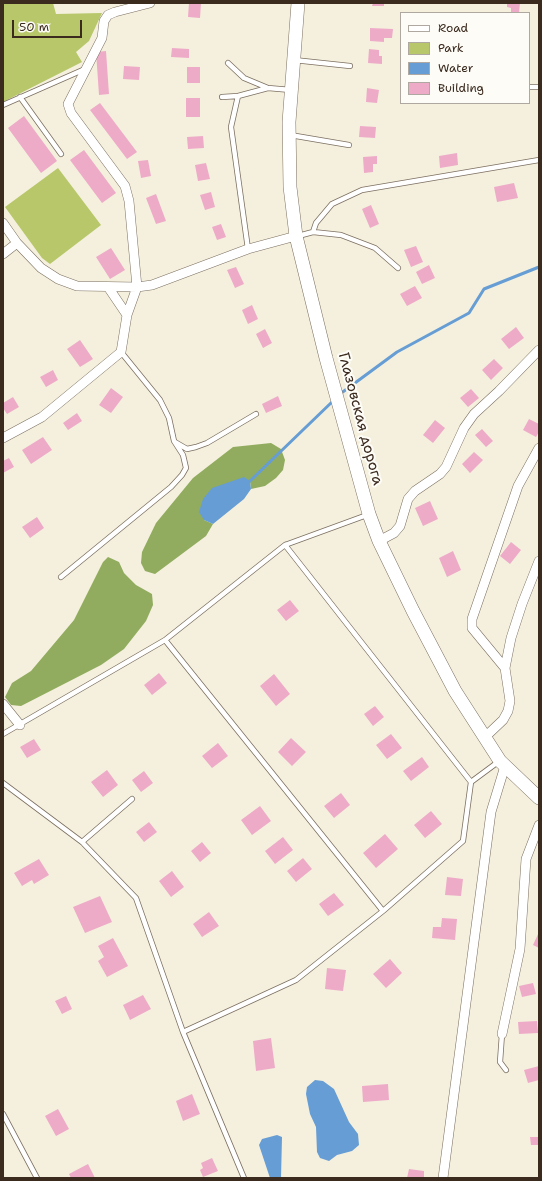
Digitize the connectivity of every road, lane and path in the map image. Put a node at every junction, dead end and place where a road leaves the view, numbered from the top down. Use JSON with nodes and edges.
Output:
{"nodes":[{"id":1,"x":150,"y":3,"type":"edge"},
{"id":2,"x":298,"y":3,"type":"edge"},
{"id":3,"x":293,"y":60,"type":"junction"},
{"id":4,"x":228,"y":63,"type":"dead end"},
{"id":5,"x":350,"y":66,"type":"dead end"},
{"id":6,"x":86,"y":68,"type":"junction"},
{"id":7,"x":268,"y":88,"type":"junction"},
{"id":8,"x":291,"y":90,"type":"junction"},
{"id":9,"x":238,"y":96,"type":"junction"},
{"id":10,"x":20,"y":97,"type":"junction"},
{"id":11,"x":222,"y":97,"type":"dead end"},
{"id":12,"x":3,"y":106,"type":"edge"},
{"id":13,"x":289,"y":134,"type":"junction"},
{"id":14,"x":349,"y":145,"type":"dead end"},
{"id":15,"x":61,"y":154,"type":"dead end"},
{"id":16,"x":539,"y":160,"type":"edge"},
{"id":17,"x":3,"y":223,"type":"edge"},
{"id":18,"x":313,"y":232,"type":"junction"},
{"id":19,"x":296,"y":236,"type":"junction"},
{"id":20,"x":18,"y":243,"type":"junction"},
{"id":21,"x":248,"y":249,"type":"junction"},
{"id":22,"x":3,"y":254,"type":"edge"},
{"id":23,"x":398,"y":268,"type":"dead end"},
{"id":24,"x":108,"y":287,"type":"junction"},
{"id":25,"x":138,"y":287,"type":"junction"},
{"id":26,"x":127,"y":315,"type":"junction"},
{"id":27,"x":539,"y":350,"type":"edge"},
{"id":28,"x":121,"y":352,"type":"junction"},
{"id":29,"x":256,"y":414,"type":"dead end"},
{"id":30,"x":3,"y":438,"type":"edge"},
{"id":31,"x":174,"y":441,"type":"junction"},
{"id":32,"x":539,"y":448,"type":"edge"},
{"id":33,"x":369,"y":514,"type":"junction"},
{"id":34,"x":379,"y":541,"type":"junction"},
{"id":35,"x":285,"y":545,"type":"junction"},
{"id":36,"x":539,"y":561,"type":"edge"},
{"id":37,"x":61,"y":577,"type":"dead end"},
{"id":38,"x":165,"y":640,"type":"junction"},
{"id":39,"x":506,"y":668,"type":"junction"},
{"id":40,"x":3,"y":704,"type":"edge"},
{"id":41,"x":20,"y":725,"type":"junction"},
{"id":42,"x":3,"y":734,"type":"edge"},
{"id":43,"x":484,"y":738,"type":"junction"},
{"id":44,"x":502,"y":763,"type":"junction"},
{"id":45,"x":471,"y":782,"type":"junction"},
{"id":46,"x":3,"y":783,"type":"edge"},
{"id":47,"x":132,"y":798,"type":"dead end"},
{"id":48,"x":539,"y":798,"type":"edge"},
{"id":49,"x":539,"y":825,"type":"edge"},
{"id":50,"x":82,"y":842,"type":"junction"},
{"id":51,"x":383,"y":910,"type":"junction"},
{"id":52,"x":183,"y":1032,"type":"junction"},
{"id":53,"x":502,"y":1034,"type":"joint"},
{"id":54,"x":506,"y":1070,"type":"dead end"},
{"id":55,"x":3,"y":1114,"type":"edge"},
{"id":56,"x":37,"y":1178,"type":"edge"},
{"id":57,"x":244,"y":1178,"type":"edge"},
{"id":58,"x":443,"y":1178,"type":"edge"}],
"edges":[{"from":1,"to":6,"type":"street"},
{"from":2,"to":3,"type":"street","name":"Глазовская дорога"},
{"from":3,"to":5,"type":"lane"},
{"from":3,"to":8,"type":"street","name":"Глазовская дорога"},
{"from":4,"to":7,"type":"lane"},
{"from":6,"to":10,"type":"lane"},
{"from":6,"to":25,"type":"street"},
{"from":7,"to":8,"type":"lane"},
{"from":7,"to":9,"type":"lane"},
{"from":8,"to":13,"type":"street","name":"Глазовская дорога"},
{"from":9,"to":11,"type":"lane"},
{"from":9,"to":21,"type":"lane"},
{"from":10,"to":12,"type":"lane"},
{"from":10,"to":15,"type":"lane"},
{"from":13,"to":14,"type":"lane"},
{"from":13,"to":19,"type":"street","name":"Глазовская дорога"},
{"from":16,"to":18,"type":"lane"},
{"from":17,"to":20,"type":"street"},
{"from":18,"to":19,"type":"lane"},
{"from":18,"to":23,"type":"lane"},
{"from":19,"to":21,"type":"street"},
{"from":19,"to":33,"type":"street","name":"Глазовская дорога"},
{"from":20,"to":22,"type":"street"},
{"from":20,"to":24,"type":"street"},
{"from":21,"to":25,"type":"street"},
{"from":24,"to":25,"type":"street"},
{"from":24,"to":26,"type":"street"},
{"from":25,"to":26,"type":"street"},
{"from":26,"to":28,"type":"street"},
{"from":27,"to":34,"type":"street"},
{"from":28,"to":30,"type":"street"},
{"from":28,"to":31,"type":"lane"},
{"from":29,"to":31,"type":"lane"},
{"from":31,"to":37,"type":"lane"},
{"from":32,"to":39,"type":"street"},
{"from":33,"to":34,"type":"street","name":"Глазовская дорога"},
{"from":33,"to":35,"type":"lane"},
{"from":34,"to":43,"type":"street","name":"Глазовская дорога"},
{"from":35,"to":38,"type":"lane"},
{"from":35,"to":45,"type":"lane"},
{"from":36,"to":39,"type":"street"},
{"from":38,"to":41,"type":"lane"},
{"from":38,"to":51,"type":"lane"},
{"from":39,"to":43,"type":"street"},
{"from":40,"to":41,"type":"street"},
{"from":41,"to":42,"type":"lane"},
{"from":43,"to":44,"type":"street","name":"Глазовская дорога"},
{"from":44,"to":45,"type":"lane"},
{"from":44,"to":48,"type":"street","name":"Глазовская дорога"},
{"from":44,"to":58,"type":"street"},
{"from":45,"to":51,"type":"lane"},
{"from":46,"to":50,"type":"lane"},
{"from":47,"to":50,"type":"lane"},
{"from":49,"to":53,"type":"street"},
{"from":50,"to":52,"type":"lane"},
{"from":51,"to":52,"type":"lane"},
{"from":52,"to":57,"type":"lane"},
{"from":53,"to":54,"type":"lane"},
{"from":55,"to":56,"type":"lane"}]}
